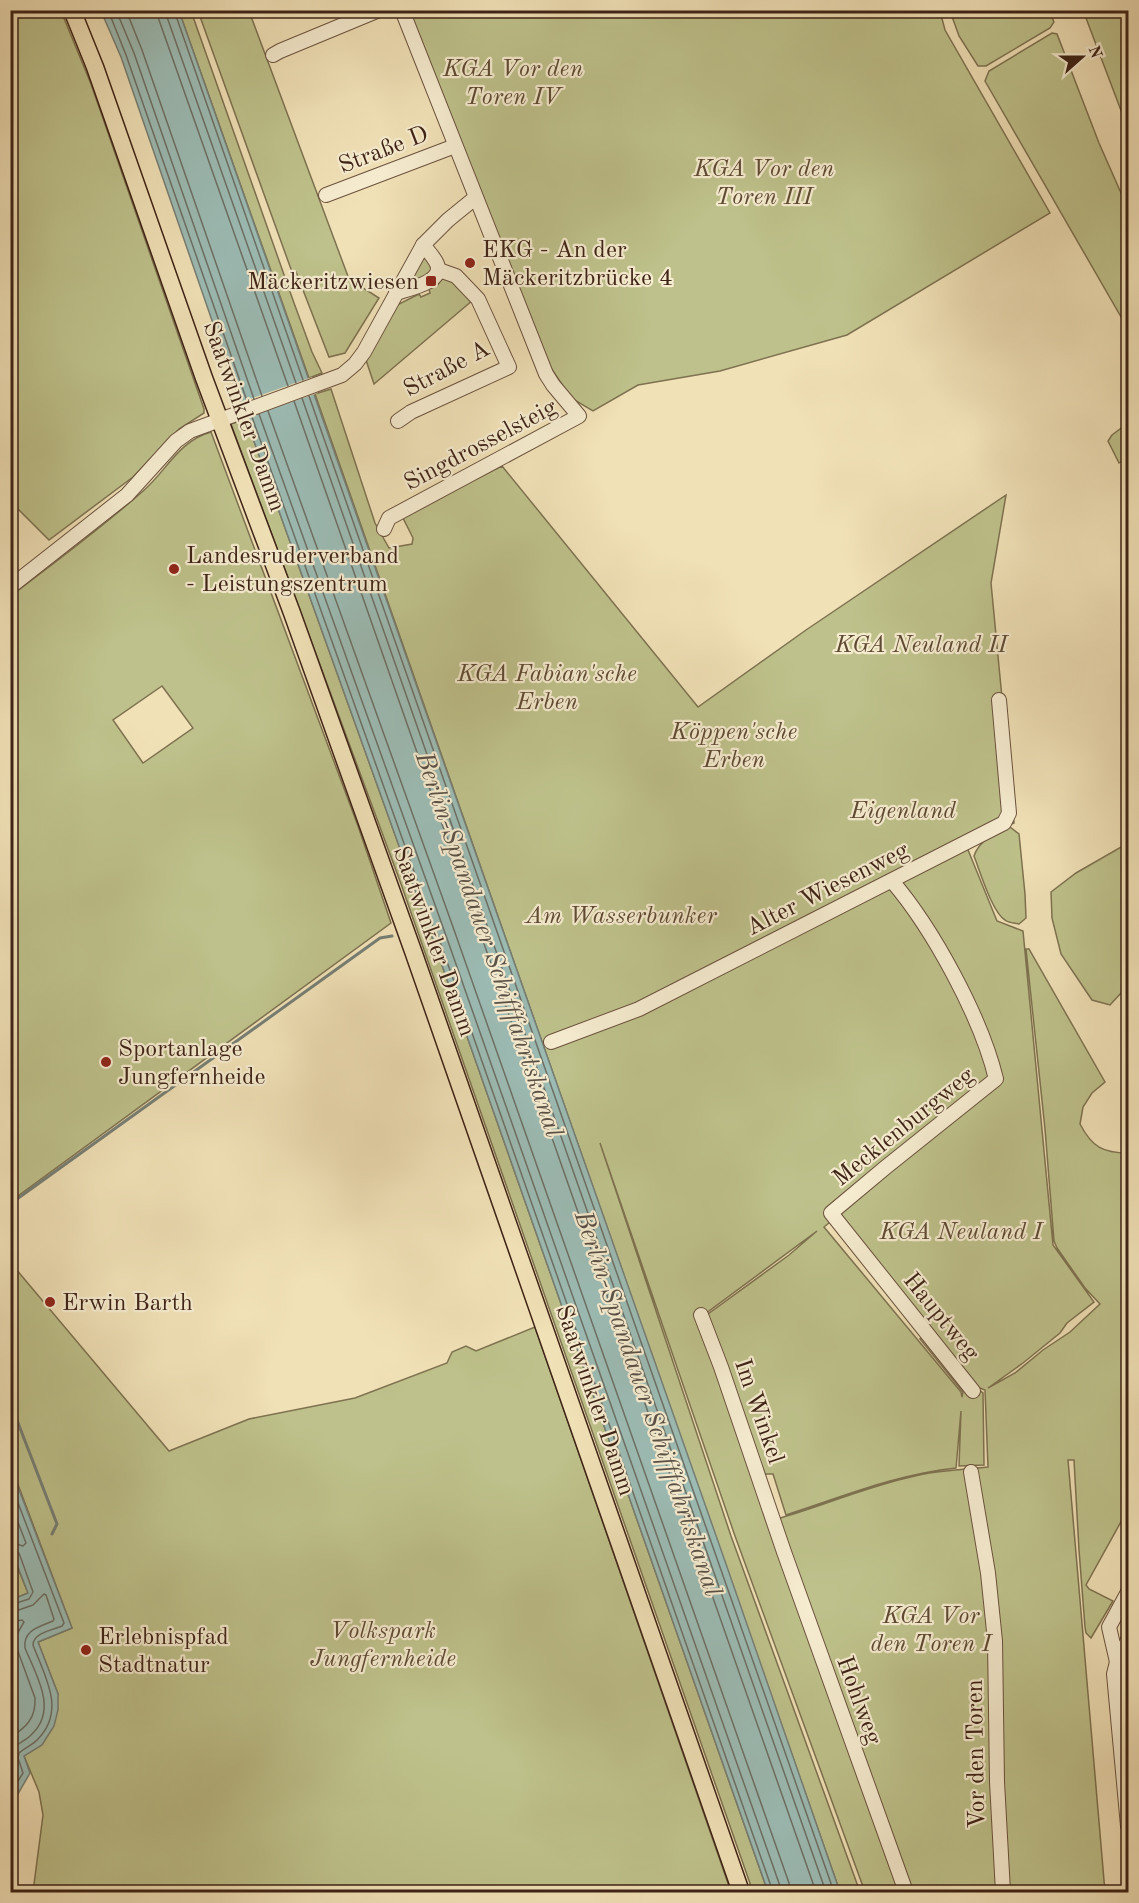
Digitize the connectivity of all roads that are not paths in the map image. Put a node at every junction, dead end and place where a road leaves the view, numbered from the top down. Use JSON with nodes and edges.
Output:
{"nodes":[{"id":1,"x":72,"y":10,"type":"edge"},
{"id":2,"x":379,"y":10,"type":"edge"},
{"id":3,"x":402,"y":10,"type":"edge"},
{"id":4,"x":273,"y":55,"type":"dead end"},
{"id":5,"x":455,"y":146,"type":"junction"},
{"id":6,"x":326,"y":195,"type":"dead end"},
{"id":7,"x":475,"y":198,"type":"junction"},
{"id":8,"x":423,"y":245,"type":"junction"},
{"id":9,"x":439,"y":270,"type":"junction"},
{"id":10,"x":396,"y":293,"type":"junction"},
{"id":11,"x":224,"y":417,"type":"junction"},
{"id":12,"x":398,"y":421,"type":"dead end"},
{"id":13,"x":384,"y":529,"type":"dead end"},
{"id":14,"x":10,"y":587,"type":"edge"},
{"id":15,"x":999,"y":700,"type":"dead end"},
{"id":16,"x":891,"y":881,"type":"junction"},
{"id":17,"x":551,"y":1042,"type":"dead end"},
{"id":18,"x":831,"y":1213,"type":"joint"},
{"id":19,"x":701,"y":1315,"type":"dead end"},
{"id":20,"x":973,"y":1391,"type":"dead end"},
{"id":21,"x":971,"y":1472,"type":"dead end"},
{"id":22,"x":774,"y":1522,"type":"joint"},
{"id":23,"x":1128,"y":1592,"type":"edge"},
{"id":24,"x":1128,"y":1640,"type":"edge"},
{"id":25,"x":1117,"y":1662,"type":"junction"},
{"id":26,"x":1128,"y":1826,"type":"edge"},
{"id":27,"x":741,"y":1893,"type":"edge"},
{"id":28,"x":906,"y":1893,"type":"edge"},
{"id":29,"x":1003,"y":1893,"type":"edge"}],
"edges":[{"from":1,"to":11,"type":"main road","name":"Saatwinkler Damm"},
{"from":2,"to":4,"type":"street"},
{"from":3,"to":5,"type":"street"},
{"from":5,"to":6,"type":"street","name":"Straße D"},
{"from":5,"to":7,"type":"street"},
{"from":7,"to":8,"type":"street"},
{"from":7,"to":13,"type":"street","name":"Singdrosselsteig"},
{"from":8,"to":9,"type":"street"},
{"from":8,"to":10,"type":"street"},
{"from":9,"to":10,"type":"street"},
{"from":9,"to":12,"type":"street","name":"Straße A"},
{"from":10,"to":11,"type":"street"},
{"from":11,"to":14,"type":"street"},
{"from":11,"to":27,"type":"main road","name":"Saatwinkler Damm"},
{"from":15,"to":16,"type":"street","name":"Alter Wiesenweg"},
{"from":16,"to":17,"type":"street","name":"Alter Wiesenweg"},
{"from":16,"to":18,"type":"street","name":"Mecklenburgweg"},
{"from":18,"to":20,"type":"street","name":"Hauptweg"},
{"from":19,"to":22,"type":"street","name":"Im Winkel"},
{"from":21,"to":29,"type":"street","name":"Vor den Toren"},
{"from":22,"to":28,"type":"street","name":"Hohlweg"},
{"from":23,"to":25,"type":"street"},
{"from":24,"to":25,"type":"street"},
{"from":25,"to":26,"type":"street"}]}
